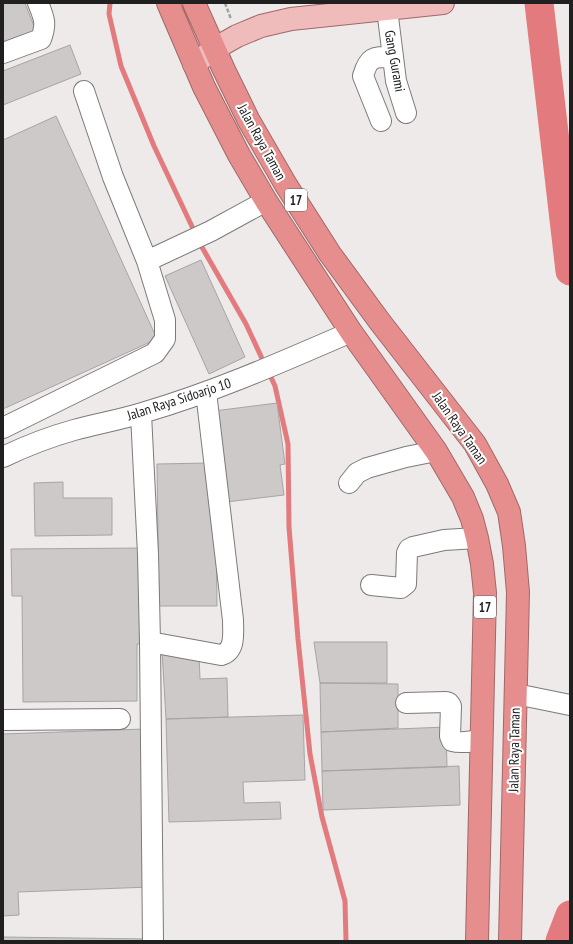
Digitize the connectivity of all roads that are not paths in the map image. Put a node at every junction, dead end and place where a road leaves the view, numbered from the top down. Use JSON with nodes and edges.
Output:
{"nodes":[{"id":1,"x":38,"y":3,"type":"edge"},
{"id":2,"x":168,"y":3,"type":"edge"},
{"id":3,"x":194,"y":3,"type":"edge"},
{"id":4,"x":443,"y":3,"type":"edge"},
{"id":5,"x":326,"y":9,"type":"edge"},
{"id":6,"x":387,"y":9,"type":"junction"},
{"id":7,"x":214,"y":49,"type":"junction"},
{"id":8,"x":3,"y":53,"type":"edge"},
{"id":9,"x":393,"y":57,"type":"junction"},
{"id":10,"x":194,"y":64,"type":"junction"},
{"id":11,"x":84,"y":91,"type":"dead end"},
{"id":12,"x":406,"y":113,"type":"dead end"},
{"id":13,"x":381,"y":122,"type":"dead end"},
{"id":14,"x":266,"y":202,"type":"junction"},
{"id":15,"x":147,"y":261,"type":"junction"},
{"id":16,"x":351,"y":332,"type":"junction"},
{"id":17,"x":206,"y":392,"type":"junction"},
{"id":18,"x":141,"y":414,"type":"junction"},
{"id":19,"x":3,"y":428,"type":"edge"},
{"id":20,"x":436,"y":451,"type":"junction"},
{"id":21,"x":3,"y":457,"type":"edge"},
{"id":22,"x":349,"y":483,"type":"dead end"},
{"id":23,"x":477,"y":538,"type":"junction"},
{"id":24,"x":371,"y":585,"type":"dead end"},
{"id":25,"x":150,"y":642,"type":"junction"},
{"id":26,"x":516,"y":694,"type":"junction"},
{"id":27,"x":406,"y":703,"type":"dead end"},
{"id":28,"x":570,"y":705,"type":"edge"},
{"id":29,"x":3,"y":715,"type":"edge"},
{"id":30,"x":120,"y":719,"type":"dead end"},
{"id":31,"x":482,"y":740,"type":"junction"},
{"id":32,"x":153,"y":941,"type":"edge"},
{"id":33,"x":477,"y":941,"type":"edge"},
{"id":34,"x":510,"y":941,"type":"edge"}],
"edges":[{"from":1,"to":8,"type":"street"},
{"from":2,"to":10,"type":"highway","name":"Jalan Raya Taman"},
{"from":3,"to":7,"type":"highway","name":"Jalan Raya Taman"},
{"from":4,"to":6,"type":"main road"},
{"from":5,"to":6,"type":"main road"},
{"from":5,"to":7,"type":"main road"},
{"from":6,"to":9,"type":"street","name":"Gang Gurami"},
{"from":7,"to":10,"type":"main road"},
{"from":7,"to":26,"type":"highway","name":"Jalan Raya Taman","number":"17"},
{"from":9,"to":12,"type":"street","name":"Gang Gurami"},
{"from":9,"to":13,"type":"street"},
{"from":10,"to":14,"type":"highway","name":"Jalan Raya Taman","number":"17"},
{"from":11,"to":15,"type":"street"},
{"from":14,"to":15,"type":"street"},
{"from":14,"to":16,"type":"highway","name":"Jalan Raya Taman","number":"17"},
{"from":15,"to":19,"type":"street"},
{"from":16,"to":17,"type":"street","name":"Jalan Raya Sidoarjo 10"},
{"from":16,"to":20,"type":"highway","name":"Jalan Raya Taman","number":"17"},
{"from":17,"to":18,"type":"street","name":"Jalan Raya Sidoarjo 10"},
{"from":17,"to":25,"type":"street"},
{"from":18,"to":21,"type":"street","name":"Jalan Raya Sidoarjo 10"},
{"from":18,"to":25,"type":"street"},
{"from":20,"to":22,"type":"street"},
{"from":20,"to":23,"type":"highway","name":"Jalan Raya Taman","number":"17"},
{"from":23,"to":24,"type":"street"},
{"from":23,"to":31,"type":"highway","name":"Jalan Raya Taman","number":"17"},
{"from":25,"to":32,"type":"street"},
{"from":26,"to":28,"type":"street"},
{"from":26,"to":34,"type":"highway","name":"Jalan Raya Taman","number":"17"},
{"from":27,"to":31,"type":"street"},
{"from":29,"to":30,"type":"street"},
{"from":31,"to":33,"type":"highway","name":"Jalan Raya Taman","number":"17"}]}
